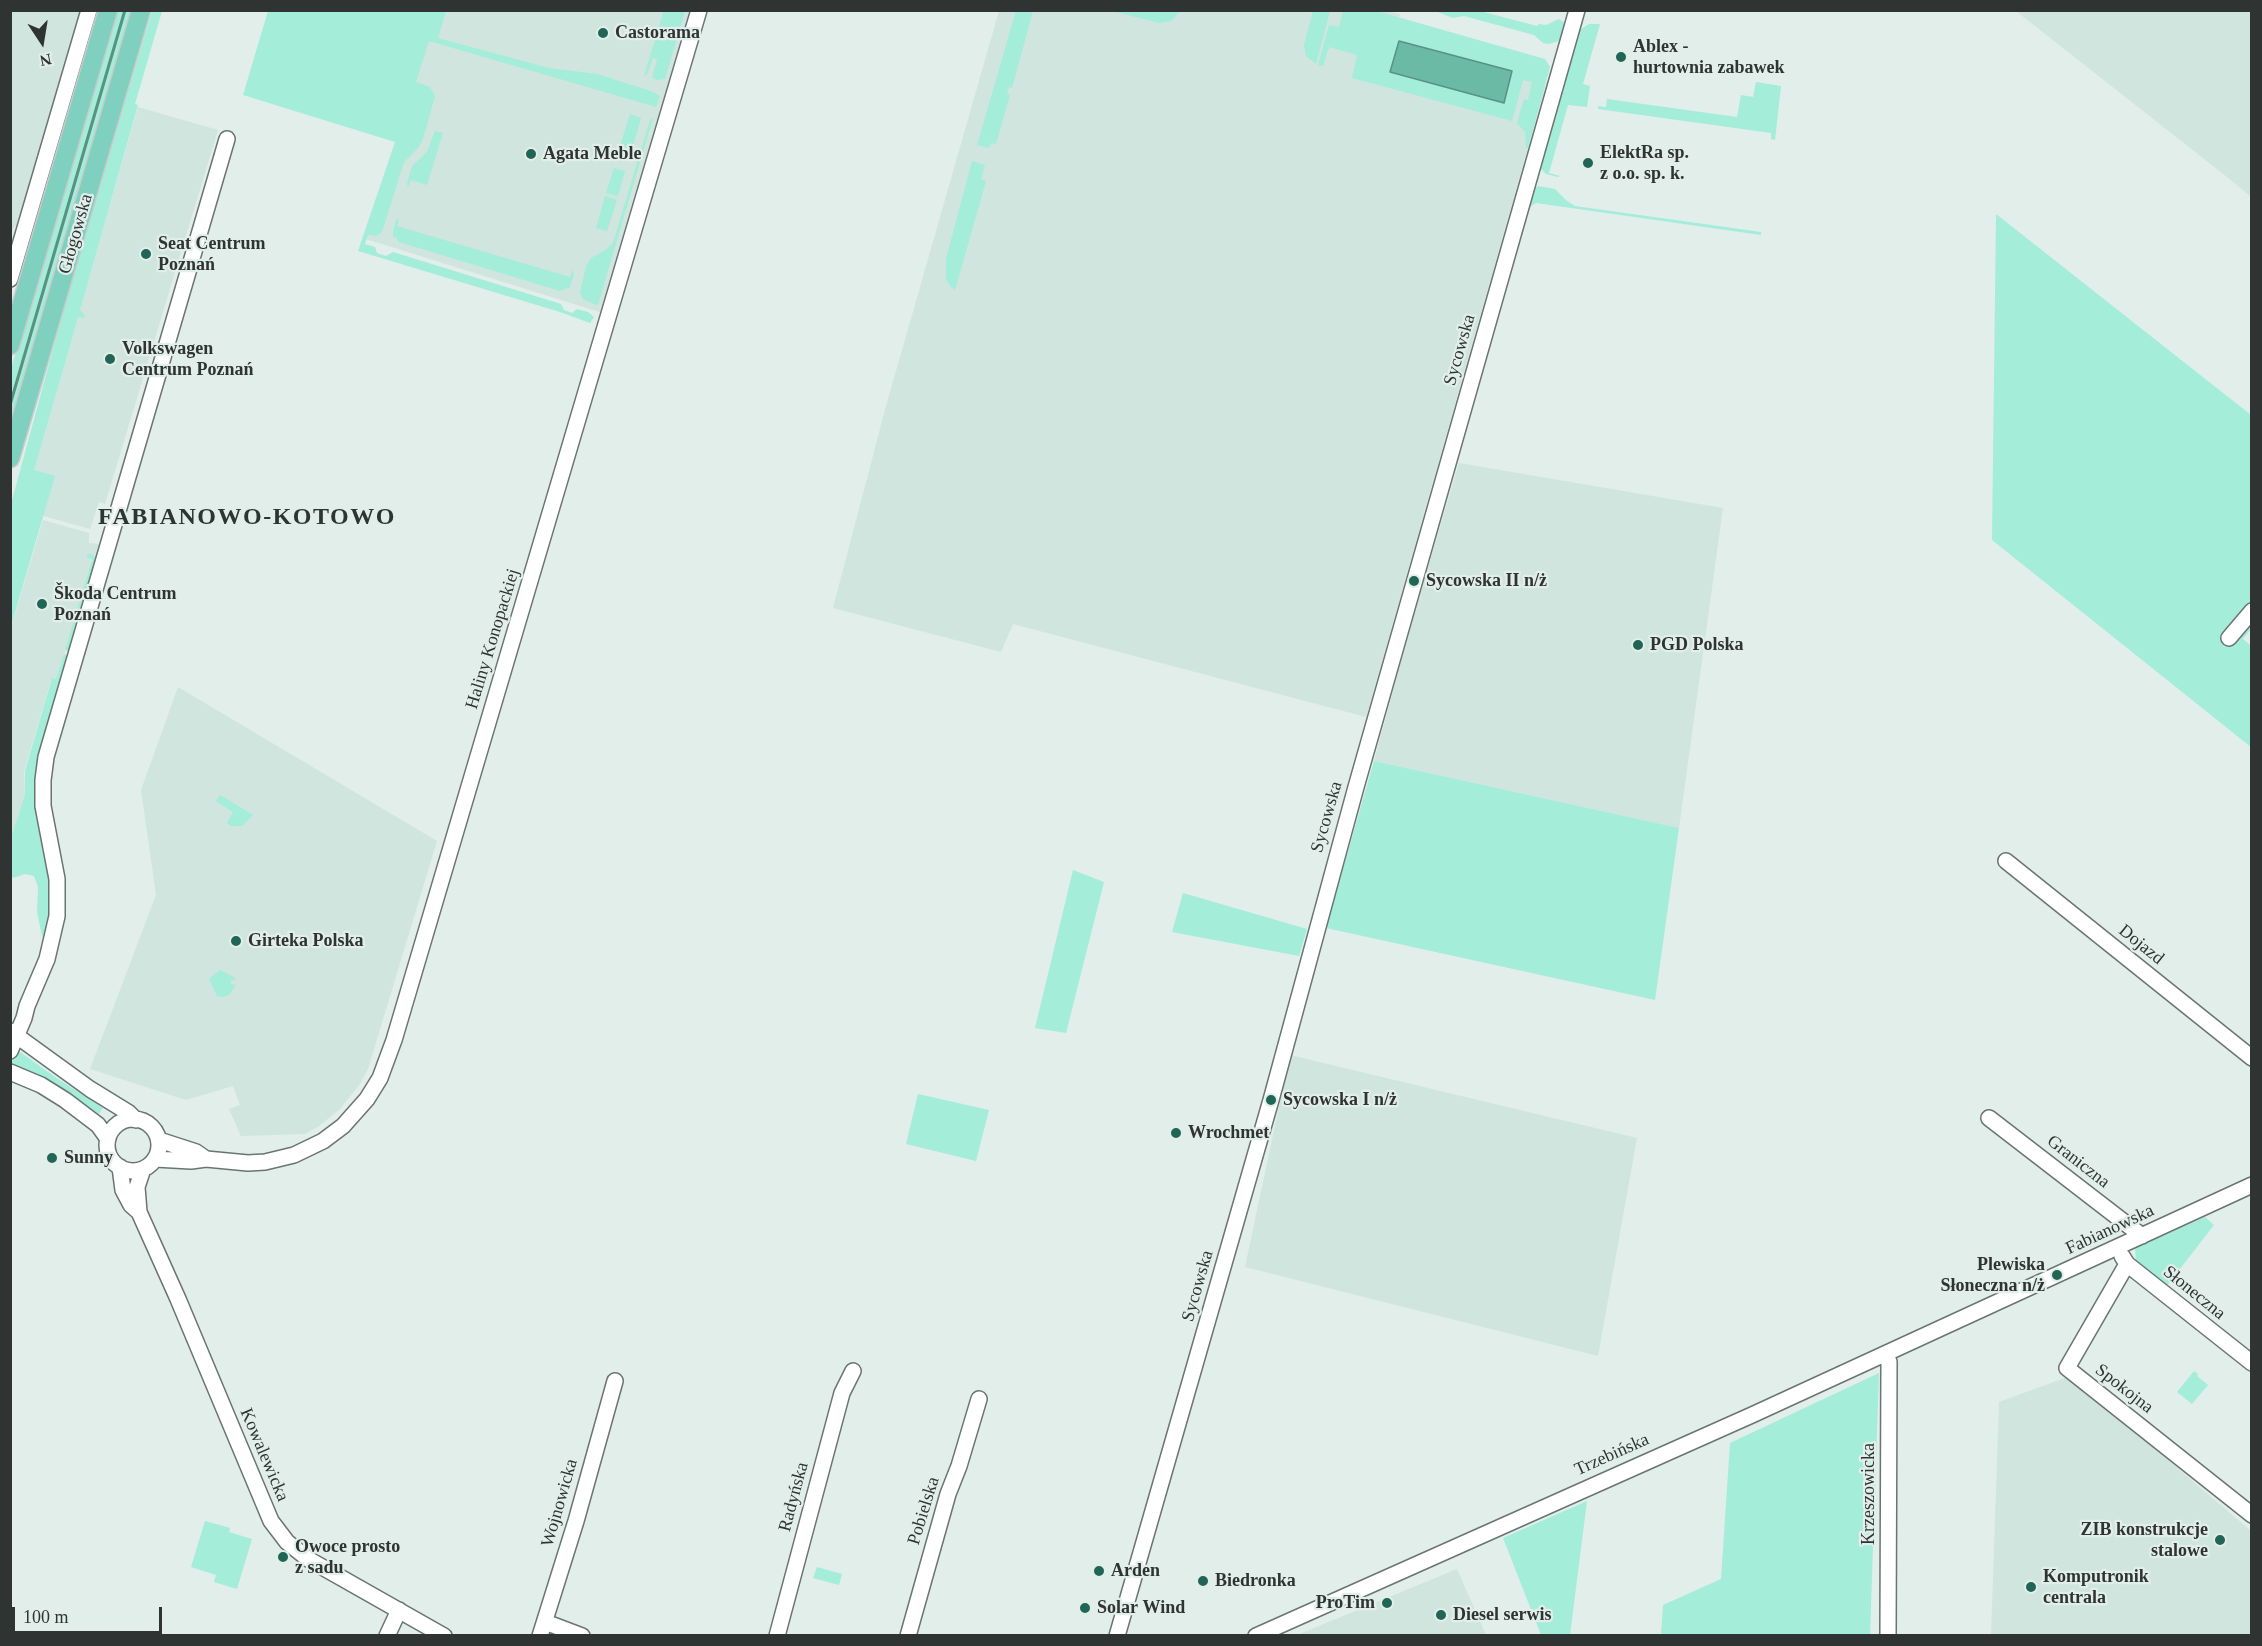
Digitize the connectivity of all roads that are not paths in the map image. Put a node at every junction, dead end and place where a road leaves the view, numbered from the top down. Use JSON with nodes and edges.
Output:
{"nodes":[{"id":1,"x":89,"y":10,"type":"edge"},
{"id":2,"x":108,"y":10,"type":"edge"},
{"id":3,"x":141,"y":10,"type":"edge"},
{"id":4,"x":699,"y":10,"type":"edge"},
{"id":5,"x":1577,"y":10,"type":"edge"},
{"id":6,"x":227,"y":139,"type":"dead end"},
{"id":7,"x":10,"y":279,"type":"edge"},
{"id":8,"x":10,"y":345,"type":"edge"},
{"id":9,"x":10,"y":458,"type":"edge"},
{"id":10,"x":2252,"y":611,"type":"edge"},
{"id":11,"x":2229,"y":638,"type":"dead end"},
{"id":12,"x":2006,"y":861,"type":"dead end"},
{"id":13,"x":27,"y":1006,"type":"junction"},
{"id":14,"x":10,"y":1018,"type":"edge"},
{"id":15,"x":14,"y":1033,"type":"edge"},
{"id":16,"x":10,"y":1051,"type":"edge"},
{"id":17,"x":2252,"y":1058,"type":"edge"},
{"id":18,"x":10,"y":1072,"type":"edge"},
{"id":19,"x":1989,"y":1118,"type":"dead end"},
{"id":20,"x":136,"y":1120,"type":"junction"},
{"id":21,"x":108,"y":1139,"type":"junction"},
{"id":22,"x":159,"y":1140,"type":"junction"},
{"id":23,"x":155,"y":1159,"type":"junction"},
{"id":24,"x":206,"y":1159,"type":"junction"},
{"id":25,"x":120,"y":1167,"type":"junction"},
{"id":26,"x":143,"y":1169,"type":"junction"},
{"id":27,"x":2252,"y":1185,"type":"edge"},
{"id":28,"x":139,"y":1212,"type":"junction"},
{"id":29,"x":2142,"y":1236,"type":"junction"},
{"id":30,"x":2117,"y":1248,"type":"junction"},
{"id":31,"x":2127,"y":1264,"type":"junction"},
{"id":32,"x":1984,"y":1309,"type":"joint"},
{"id":33,"x":1886,"y":1354,"type":"junction"},
{"id":34,"x":2252,"y":1363,"type":"edge"},
{"id":35,"x":853,"y":1371,"type":"dead end"},
{"id":36,"x":615,"y":1381,"type":"dead end"},
{"id":37,"x":979,"y":1399,"type":"dead end"},
{"id":38,"x":2252,"y":1515,"type":"edge"},
{"id":39,"x":399,"y":1610,"type":"junction"},
{"id":40,"x":542,"y":1629,"type":"edge"},
{"id":41,"x":387,"y":1635,"type":"edge"},
{"id":42,"x":444,"y":1635,"type":"edge"},
{"id":43,"x":582,"y":1635,"type":"edge"},
{"id":44,"x":777,"y":1635,"type":"edge"},
{"id":45,"x":908,"y":1635,"type":"edge"},
{"id":46,"x":1117,"y":1635,"type":"edge"},
{"id":47,"x":1256,"y":1635,"type":"edge"},
{"id":48,"x":1888,"y":1635,"type":"edge"}],
"edges":[{"from":1,"to":7,"type":"street"},
{"from":2,"to":8,"type":"main road","name":"Głogowska"},
{"from":3,"to":9,"type":"main road","name":"Głogowska"},
{"from":4,"to":24,"type":"street","name":"Haliny Konopackiej"},
{"from":5,"to":46,"type":"street","name":"Sycowska"},
{"from":6,"to":13,"type":"street"},
{"from":10,"to":11,"type":"street"},
{"from":12,"to":17,"type":"street","name":"Dojazd"},
{"from":13,"to":14,"type":"street"},
{"from":13,"to":15,"type":"street"},
{"from":15,"to":16,"type":"street"},
{"from":15,"to":20,"type":"street"},
{"from":18,"to":21,"type":"street"},
{"from":19,"to":29,"type":"street","name":"Graniczna"},
{"from":20,"to":21,"type":"street"},
{"from":20,"to":22,"type":"street"},
{"from":21,"to":25,"type":"street"},
{"from":22,"to":23,"type":"street"},
{"from":22,"to":24,"type":"street","name":"Haliny Konopackiej"},
{"from":23,"to":24,"type":"street","name":"Haliny Konopackiej"},
{"from":23,"to":26,"type":"street"},
{"from":25,"to":26,"type":"street"},
{"from":25,"to":28,"type":"street","name":"Kowalewicka"},
{"from":26,"to":28,"type":"street","name":"Kowalewicka"},
{"from":27,"to":29,"type":"street","name":"Fabianowska"},
{"from":28,"to":39,"type":"street","name":"Kowalewicka"},
{"from":29,"to":30,"type":"street","name":"Fabianowska"},
{"from":30,"to":31,"type":"street","name":"Słoneczna"},
{"from":30,"to":32,"type":"street","name":"Fabianowska"},
{"from":31,"to":34,"type":"street","name":"Słoneczna"},
{"from":31,"to":38,"type":"street","name":"Spokojna"},
{"from":32,"to":33,"type":"street","name":"Trzebińska"},
{"from":33,"to":47,"type":"street","name":"Trzebińska"},
{"from":33,"to":48,"type":"street","name":"Krzeszowicka"},
{"from":35,"to":44,"type":"street","name":"Radyńska"},
{"from":36,"to":40,"type":"street","name":"Wojnowicka"},
{"from":37,"to":45,"type":"street","name":"Pobielska"},
{"from":39,"to":41,"type":"street"},
{"from":39,"to":42,"type":"street","name":"Kowalewicka"},
{"from":40,"to":43,"type":"street"}]}
